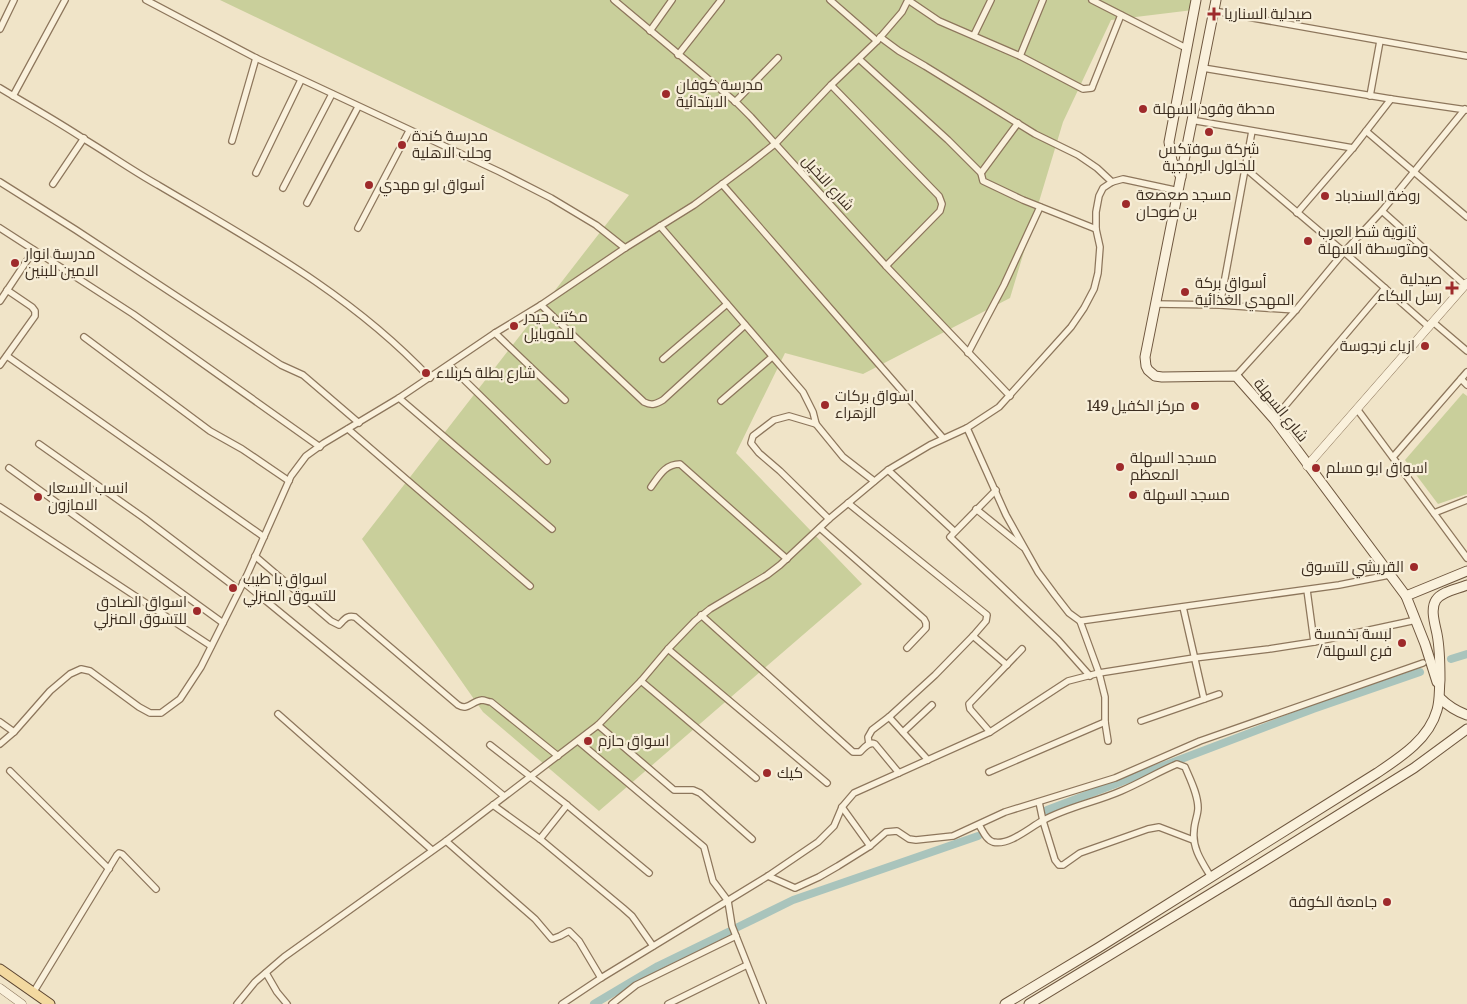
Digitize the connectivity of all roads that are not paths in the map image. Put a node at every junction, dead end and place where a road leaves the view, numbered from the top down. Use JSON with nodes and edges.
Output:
{"nodes":[{"id":1,"x":14,"y":0,"type":"edge"},
{"id":2,"x":65,"y":0,"type":"edge"},
{"id":3,"x":146,"y":0,"type":"edge"},
{"id":4,"x":614,"y":0,"type":"edge"},
{"id":5,"x":672,"y":0,"type":"edge"},
{"id":6,"x":721,"y":0,"type":"edge"},
{"id":7,"x":830,"y":0,"type":"edge"},
{"id":8,"x":908,"y":0,"type":"edge"},
{"id":9,"x":991,"y":0,"type":"edge"},
{"id":10,"x":1043,"y":0,"type":"edge"},
{"id":11,"x":1092,"y":0,"type":"edge"},
{"id":12,"x":1196,"y":0,"type":"edge"},
{"id":13,"x":1216,"y":0,"type":"edge"},
{"id":14,"x":1105,"y":3,"type":"edge"},
{"id":15,"x":1214,"y":11,"type":"junction"},
{"id":16,"x":1121,"y":15,"type":"junction"},
{"id":17,"x":0,"y":29,"type":"edge"},
{"id":18,"x":650,"y":31,"type":"junction"},
{"id":19,"x":974,"y":35,"type":"junction"},
{"id":20,"x":879,"y":39,"type":"junction"},
{"id":21,"x":1380,"y":41,"type":"junction"},
{"id":22,"x":1186,"y":48,"type":"junction"},
{"id":23,"x":678,"y":55,"type":"junction"},
{"id":24,"x":1020,"y":56,"type":"junction"},
{"id":25,"x":1467,"y":56,"type":"edge"},
{"id":26,"x":256,"y":58,"type":"junction"},
{"id":27,"x":778,"y":58,"type":"dead end"},
{"id":28,"x":859,"y":59,"type":"junction"},
{"id":29,"x":1203,"y":68,"type":"junction"},
{"id":30,"x":301,"y":80,"type":"junction"},
{"id":31,"x":831,"y":86,"type":"junction"},
{"id":32,"x":0,"y":88,"type":"edge"},
{"id":33,"x":332,"y":94,"type":"junction"},
{"id":34,"x":14,"y":96,"type":"junction"},
{"id":35,"x":1370,"y":96,"type":"junction"},
{"id":36,"x":1391,"y":99,"type":"junction"},
{"id":37,"x":735,"y":102,"type":"junction"},
{"id":38,"x":358,"y":107,"type":"junction"},
{"id":39,"x":1466,"y":109,"type":"edge"},
{"id":40,"x":1191,"y":120,"type":"junction"},
{"id":41,"x":1018,"y":123,"type":"junction"},
{"id":42,"x":1252,"y":130,"type":"junction"},
{"id":43,"x":409,"y":131,"type":"junction"},
{"id":44,"x":1366,"y":131,"type":"junction"},
{"id":45,"x":84,"y":138,"type":"junction"},
{"id":46,"x":232,"y":140,"type":"dead end"},
{"id":47,"x":776,"y":143,"type":"junction"},
{"id":48,"x":1353,"y":148,"type":"junction"},
{"id":49,"x":1245,"y":168,"type":"junction"},
{"id":50,"x":1414,"y":171,"type":"junction"},
{"id":51,"x":256,"y":173,"type":"dead end"},
{"id":52,"x":981,"y":173,"type":"junction"},
{"id":53,"x":1181,"y":176,"type":"junction"},
{"id":54,"x":0,"y":182,"type":"edge"},
{"id":55,"x":1112,"y":182,"type":"junction"},
{"id":56,"x":53,"y":184,"type":"dead end"},
{"id":57,"x":722,"y":184,"type":"junction"},
{"id":58,"x":283,"y":188,"type":"dead end"},
{"id":59,"x":1178,"y":191,"type":"junction"},
{"id":60,"x":307,"y":203,"type":"dead end"},
{"id":61,"x":1040,"y":207,"type":"junction"},
{"id":62,"x":1382,"y":211,"type":"junction"},
{"id":63,"x":1297,"y":213,"type":"junction"},
{"id":64,"x":1467,"y":217,"type":"edge"},
{"id":65,"x":660,"y":226,"type":"junction"},
{"id":66,"x":0,"y":228,"type":"edge"},
{"id":67,"x":358,"y":228,"type":"dead end"},
{"id":68,"x":1096,"y":229,"type":"junction"},
{"id":69,"x":625,"y":248,"type":"junction"},
{"id":70,"x":34,"y":250,"type":"junction"},
{"id":71,"x":1344,"y":252,"type":"junction"},
{"id":72,"x":886,"y":266,"type":"junction"},
{"id":73,"x":1466,"y":284,"type":"edge"},
{"id":74,"x":1385,"y":288,"type":"junction"},
{"id":75,"x":7,"y":290,"type":"junction"},
{"id":76,"x":0,"y":301,"type":"edge"},
{"id":77,"x":727,"y":304,"type":"junction"},
{"id":78,"x":1155,"y":304,"type":"junction"},
{"id":79,"x":541,"y":305,"type":"junction"},
{"id":80,"x":1220,"y":305,"type":"junction"},
{"id":81,"x":1296,"y":310,"type":"junction"},
{"id":82,"x":1431,"y":324,"type":"junction"},
{"id":83,"x":745,"y":325,"type":"junction"},
{"id":84,"x":495,"y":333,"type":"junction"},
{"id":85,"x":84,"y":337,"type":"dead end"},
{"id":86,"x":1467,"y":351,"type":"edge"},
{"id":87,"x":968,"y":353,"type":"junction"},
{"id":88,"x":7,"y":356,"type":"junction"},
{"id":89,"x":772,"y":357,"type":"junction"},
{"id":90,"x":663,"y":359,"type":"dead end"},
{"id":91,"x":0,"y":365,"type":"edge"},
{"id":92,"x":449,"y":365,"type":"junction"},
{"id":93,"x":1467,"y":372,"type":"edge"},
{"id":94,"x":1236,"y":376,"type":"junction"},
{"id":95,"x":430,"y":378,"type":"junction"},
{"id":96,"x":1461,"y":379,"type":"junction"},
{"id":97,"x":1467,"y":385,"type":"edge"},
{"id":98,"x":1010,"y":396,"type":"junction"},
{"id":99,"x":399,"y":398,"type":"junction"},
{"id":100,"x":565,"y":400,"type":"dead end"},
{"id":101,"x":721,"y":401,"type":"dead end"},
{"id":102,"x":1357,"y":409,"type":"junction"},
{"id":103,"x":1274,"y":419,"type":"junction"},
{"id":104,"x":359,"y":423,"type":"junction"},
{"id":105,"x":816,"y":424,"type":"junction"},
{"id":106,"x":967,"y":428,"type":"junction"},
{"id":107,"x":348,"y":429,"type":"junction"},
{"id":108,"x":943,"y":438,"type":"junction"},
{"id":109,"x":39,"y":444,"type":"dead end"},
{"id":110,"x":320,"y":447,"type":"junction"},
{"id":111,"x":1392,"y":457,"type":"junction"},
{"id":112,"x":547,"y":461,"type":"dead end"},
{"id":113,"x":1307,"y":466,"type":"junction"},
{"id":114,"x":9,"y":468,"type":"dead end"},
{"id":115,"x":888,"y":470,"type":"junction"},
{"id":116,"x":289,"y":481,"type":"junction"},
{"id":117,"x":874,"y":481,"type":"junction"},
{"id":118,"x":651,"y":487,"type":"dead end"},
{"id":119,"x":996,"y":490,"type":"junction"},
{"id":120,"x":1467,"y":500,"type":"edge"},
{"id":121,"x":848,"y":504,"type":"junction"},
{"id":122,"x":0,"y":508,"type":"edge"},
{"id":123,"x":976,"y":509,"type":"junction"},
{"id":124,"x":1434,"y":513,"type":"junction"},
{"id":125,"x":829,"y":519,"type":"junction"},
{"id":126,"x":820,"y":528,"type":"junction"},
{"id":127,"x":552,"y":529,"type":"dead end"},
{"id":128,"x":954,"y":531,"type":"junction"},
{"id":129,"x":264,"y":537,"type":"junction"},
{"id":130,"x":1026,"y":549,"type":"junction"},
{"id":131,"x":255,"y":556,"type":"junction"},
{"id":132,"x":1467,"y":558,"type":"edge"},
{"id":133,"x":787,"y":559,"type":"junction"},
{"id":134,"x":1467,"y":571,"type":"edge"},
{"id":135,"x":1390,"y":575,"type":"junction"},
{"id":136,"x":243,"y":582,"type":"junction"},
{"id":137,"x":1467,"y":585,"type":"edge"},
{"id":138,"x":530,"y":586,"type":"dead end"},
{"id":139,"x":239,"y":590,"type":"junction"},
{"id":140,"x":1306,"y":590,"type":"junction"},
{"id":141,"x":1406,"y":596,"type":"junction"},
{"id":142,"x":1183,"y":607,"type":"junction"},
{"id":143,"x":701,"y":615,"type":"junction"},
{"id":144,"x":1416,"y":620,"type":"junction"},
{"id":145,"x":1080,"y":621,"type":"junction"},
{"id":146,"x":223,"y":623,"type":"junction"},
{"id":147,"x":972,"y":636,"type":"junction"},
{"id":148,"x":1314,"y":642,"type":"junction"},
{"id":149,"x":211,"y":646,"type":"junction"},
{"id":150,"x":907,"y":648,"type":"dead end"},
{"id":151,"x":668,"y":649,"type":"junction"},
{"id":152,"x":1022,"y":649,"type":"dead end"},
{"id":153,"x":1194,"y":658,"type":"junction"},
{"id":154,"x":1423,"y":662,"type":"dead end"},
{"id":155,"x":1008,"y":665,"type":"junction"},
{"id":156,"x":1099,"y":673,"type":"junction"},
{"id":157,"x":1090,"y":676,"type":"junction"},
{"id":158,"x":641,"y":682,"type":"junction"},
{"id":159,"x":1440,"y":693,"type":"junction"},
{"id":160,"x":1219,"y":694,"type":"dead end"},
{"id":161,"x":1204,"y":699,"type":"junction"},
{"id":162,"x":932,"y":705,"type":"dead end"},
{"id":163,"x":278,"y":714,"type":"dead end"},
{"id":164,"x":1467,"y":715,"type":"edge"},
{"id":165,"x":889,"y":717,"type":"junction"},
{"id":166,"x":0,"y":722,"type":"edge"},
{"id":167,"x":1105,"y":722,"type":"junction"},
{"id":168,"x":1141,"y":722,"type":"dead end"},
{"id":169,"x":598,"y":725,"type":"junction"},
{"id":170,"x":1467,"y":729,"type":"edge"},
{"id":171,"x":14,"y":732,"type":"junction"},
{"id":172,"x":903,"y":732,"type":"junction"},
{"id":173,"x":990,"y":732,"type":"junction"},
{"id":174,"x":578,"y":741,"type":"junction"},
{"id":175,"x":1108,"y":741,"type":"dead end"},
{"id":176,"x":0,"y":744,"type":"edge"},
{"id":177,"x":869,"y":744,"type":"junction"},
{"id":178,"x":490,"y":745,"type":"dead end"},
{"id":179,"x":558,"y":756,"type":"junction"},
{"id":180,"x":928,"y":760,"type":"junction"},
{"id":181,"x":10,"y":771,"type":"dead end"},
{"id":182,"x":989,"y":772,"type":"dead end"},
{"id":183,"x":899,"y":773,"type":"junction"},
{"id":184,"x":531,"y":776,"type":"junction"},
{"id":185,"x":756,"y":778,"type":"dead end"},
{"id":186,"x":827,"y":783,"type":"dead end"},
{"id":187,"x":504,"y":796,"type":"junction"},
{"id":188,"x":1039,"y":802,"type":"junction"},
{"id":189,"x":493,"y":805,"type":"junction"},
{"id":190,"x":567,"y":805,"type":"junction"},
{"id":191,"x":842,"y":807,"type":"junction"},
{"id":192,"x":1043,"y":821,"type":"junction"},
{"id":193,"x":979,"y":825,"type":"junction"},
{"id":194,"x":540,"y":839,"type":"junction"},
{"id":195,"x":752,"y":839,"type":"dead end"},
{"id":196,"x":1193,"y":840,"type":"junction"},
{"id":197,"x":446,"y":841,"type":"junction"},
{"id":198,"x":870,"y":846,"type":"junction"},
{"id":199,"x":432,"y":850,"type":"junction"},
{"id":200,"x":109,"y":869,"type":"junction"},
{"id":201,"x":649,"y":873,"type":"dead end"},
{"id":202,"x":768,"y":876,"type":"junction"},
{"id":203,"x":1210,"y":877,"type":"junction"},
{"id":204,"x":156,"y":889,"type":"dead end"},
{"id":205,"x":728,"y":901,"type":"junction"},
{"id":206,"x":736,"y":936,"type":"junction"},
{"id":207,"x":653,"y":946,"type":"junction"},
{"id":208,"x":747,"y":965,"type":"junction"},
{"id":209,"x":0,"y":969,"type":"edge"},
{"id":210,"x":266,"y":972,"type":"junction"},
{"id":211,"x":601,"y":978,"type":"junction"},
{"id":212,"x":0,"y":988,"type":"edge"},
{"id":213,"x":33,"y":993,"type":"junction"},
{"id":214,"x":22,"y":1004,"type":"edge"},
{"id":215,"x":50,"y":1004,"type":"edge"},
{"id":216,"x":237,"y":1004,"type":"edge"},
{"id":217,"x":287,"y":1004,"type":"edge"},
{"id":218,"x":562,"y":1004,"type":"edge"},
{"id":219,"x":612,"y":1004,"type":"edge"},
{"id":220,"x":668,"y":1004,"type":"edge"},
{"id":221,"x":763,"y":1004,"type":"edge"},
{"id":222,"x":1005,"y":1004,"type":"edge"},
{"id":223,"x":1029,"y":1004,"type":"edge"}],
"edges":[{"from":1,"to":17,"type":"street"},
{"from":2,"to":34,"type":"street"},
{"from":3,"to":26,"type":"street"},
{"from":4,"to":18,"type":"street","name":"شارع النخيل"},
{"from":5,"to":18,"type":"street"},
{"from":6,"to":23,"type":"street"},
{"from":7,"to":20,"type":"street"},
{"from":8,"to":19,"type":"street"},
{"from":8,"to":20,"type":"street"},
{"from":9,"to":19,"type":"street"},
{"from":10,"to":24,"type":"street"},
{"from":11,"to":14,"type":"street"},
{"from":12,"to":22,"type":"main road"},
{"from":13,"to":15,"type":"main road","name":"شارع السهلة"},
{"from":14,"to":16,"type":"street"},
{"from":15,"to":21,"type":"street"},
{"from":15,"to":29,"type":"main road","name":"شارع السهلة"},
{"from":16,"to":22,"type":"street"},
{"from":16,"to":24,"type":"street"},
{"from":18,"to":23,"type":"street","name":"شارع النخيل"},
{"from":19,"to":24,"type":"street"},
{"from":20,"to":28,"type":"street"},
{"from":20,"to":41,"type":"street"},
{"from":21,"to":25,"type":"street"},
{"from":21,"to":35,"type":"street"},
{"from":22,"to":53,"type":"main road"},
{"from":23,"to":37,"type":"street","name":"شارع النخيل"},
{"from":26,"to":30,"type":"street"},
{"from":26,"to":46,"type":"street"},
{"from":27,"to":37,"type":"street"},
{"from":28,"to":31,"type":"street"},
{"from":28,"to":52,"type":"street"},
{"from":29,"to":35,"type":"street"},
{"from":29,"to":40,"type":"main road","name":"شارع السهلة"},
{"from":30,"to":33,"type":"street"},
{"from":30,"to":51,"type":"street"},
{"from":31,"to":47,"type":"street"},
{"from":31,"to":72,"type":"street"},
{"from":32,"to":34,"type":"street"},
{"from":33,"to":38,"type":"street"},
{"from":33,"to":58,"type":"street"},
{"from":34,"to":45,"type":"street"},
{"from":35,"to":36,"type":"street"},
{"from":36,"to":39,"type":"street"},
{"from":36,"to":44,"type":"street"},
{"from":37,"to":47,"type":"street","name":"شارع النخيل"},
{"from":38,"to":43,"type":"street"},
{"from":38,"to":60,"type":"street"},
{"from":39,"to":50,"type":"street"},
{"from":40,"to":42,"type":"street"},
{"from":40,"to":53,"type":"main road","name":"شارع السهلة"},
{"from":41,"to":52,"type":"street"},
{"from":41,"to":55,"type":"street"},
{"from":42,"to":48,"type":"street"},
{"from":42,"to":49,"type":"street"},
{"from":43,"to":67,"type":"street"},
{"from":43,"to":69,"type":"street"},
{"from":44,"to":48,"type":"street"},
{"from":44,"to":50,"type":"street"},
{"from":45,"to":56,"type":"street"},
{"from":45,"to":95,"type":"street"},
{"from":47,"to":57,"type":"street"},
{"from":47,"to":72,"type":"street","name":"شارع النخيل"},
{"from":48,"to":63,"type":"street"},
{"from":49,"to":63,"type":"street"},
{"from":49,"to":80,"type":"street"},
{"from":50,"to":62,"type":"street"},
{"from":50,"to":64,"type":"street"},
{"from":52,"to":61,"type":"street"},
{"from":53,"to":59,"type":"main road","name":"شارع السهلة"},
{"from":54,"to":104,"type":"street"},
{"from":55,"to":59,"type":"street"},
{"from":55,"to":68,"type":"street"},
{"from":57,"to":65,"type":"street"},
{"from":57,"to":108,"type":"street"},
{"from":59,"to":78,"type":"main road","name":"شارع السهلة"},
{"from":61,"to":68,"type":"street"},
{"from":61,"to":87,"type":"street"},
{"from":62,"to":71,"type":"street"},
{"from":62,"to":73,"type":"street"},
{"from":63,"to":71,"type":"street"},
{"from":65,"to":69,"type":"street"},
{"from":65,"to":77,"type":"street"},
{"from":66,"to":70,"type":"street"},
{"from":68,"to":98,"type":"street"},
{"from":69,"to":79,"type":"street"},
{"from":70,"to":75,"type":"street"},
{"from":70,"to":110,"type":"street"},
{"from":71,"to":74,"type":"street"},
{"from":71,"to":81,"type":"street"},
{"from":72,"to":87,"type":"street","name":"شارع النخيل"},
{"from":73,"to":82,"type":"street"},
{"from":74,"to":82,"type":"street"},
{"from":74,"to":103,"type":"street"},
{"from":75,"to":76,"type":"street"},
{"from":75,"to":88,"type":"street"},
{"from":77,"to":83,"type":"street"},
{"from":77,"to":90,"type":"street"},
{"from":78,"to":80,"type":"street"},
{"from":78,"to":94,"type":"main road","name":"شارع السهلة"},
{"from":79,"to":83,"type":"street"},
{"from":79,"to":84,"type":"street"},
{"from":80,"to":81,"type":"street"},
{"from":81,"to":94,"type":"street"},
{"from":82,"to":86,"type":"street"},
{"from":82,"to":102,"type":"street"},
{"from":83,"to":89,"type":"street"},
{"from":84,"to":92,"type":"street"},
{"from":84,"to":100,"type":"street"},
{"from":85,"to":116,"type":"street"},
{"from":87,"to":98,"type":"street","name":"شارع النخيل"},
{"from":88,"to":91,"type":"street"},
{"from":88,"to":129,"type":"street"},
{"from":89,"to":101,"type":"street"},
{"from":89,"to":105,"type":"street"},
{"from":92,"to":95,"type":"street"},
{"from":92,"to":112,"type":"street"},
{"from":93,"to":96,"type":"street"},
{"from":94,"to":103,"type":"main road","name":"شارع السهلة"},
{"from":95,"to":99,"type":"street"},
{"from":96,"to":97,"type":"street"},
{"from":96,"to":111,"type":"street"},
{"from":98,"to":106,"type":"street"},
{"from":99,"to":104,"type":"street"},
{"from":99,"to":127,"type":"street"},
{"from":102,"to":111,"type":"street"},
{"from":102,"to":113,"type":"street"},
{"from":103,"to":113,"type":"main road","name":"شارع السهلة"},
{"from":104,"to":107,"type":"street"},
{"from":105,"to":117,"type":"street"},
{"from":105,"to":125,"type":"street"},
{"from":106,"to":108,"type":"street"},
{"from":106,"to":119,"type":"street"},
{"from":107,"to":110,"type":"street"},
{"from":107,"to":138,"type":"street"},
{"from":108,"to":115,"type":"street"},
{"from":109,"to":139,"type":"street"},
{"from":110,"to":116,"type":"street"},
{"from":111,"to":124,"type":"street"},
{"from":113,"to":135,"type":"main road","name":"شارع السهلة"},
{"from":114,"to":146,"type":"street"},
{"from":115,"to":117,"type":"street"},
{"from":115,"to":128,"type":"street"},
{"from":116,"to":129,"type":"street"},
{"from":117,"to":121,"type":"street"},
{"from":118,"to":133,"type":"street"},
{"from":119,"to":123,"type":"street"},
{"from":119,"to":130,"type":"street"},
{"from":120,"to":124,"type":"street"},
{"from":121,"to":125,"type":"street"},
{"from":121,"to":147,"type":"street"},
{"from":122,"to":149,"type":"street"},
{"from":123,"to":128,"type":"street"},
{"from":123,"to":130,"type":"street"},
{"from":124,"to":132,"type":"street"},
{"from":125,"to":126,"type":"street"},
{"from":126,"to":133,"type":"street"},
{"from":126,"to":150,"type":"street"},
{"from":128,"to":157,"type":"street"},
{"from":129,"to":131,"type":"street"},
{"from":130,"to":145,"type":"street"},
{"from":131,"to":136,"type":"street"},
{"from":131,"to":179,"type":"street"},
{"from":133,"to":143,"type":"street"},
{"from":134,"to":141,"type":"main road"},
{"from":135,"to":140,"type":"street"},
{"from":135,"to":141,"type":"main road","name":"شارع السهلة"},
{"from":136,"to":139,"type":"street"},
{"from":136,"to":187,"type":"street"},
{"from":137,"to":159,"type":"main road"},
{"from":139,"to":146,"type":"street"},
{"from":140,"to":142,"type":"street"},
{"from":140,"to":148,"type":"street"},
{"from":141,"to":144,"type":"main road","name":"شارع السهلة"},
{"from":142,"to":145,"type":"street"},
{"from":142,"to":153,"type":"street"},
{"from":143,"to":151,"type":"street"},
{"from":143,"to":177,"type":"street"},
{"from":144,"to":148,"type":"street"},
{"from":144,"to":159,"type":"main road","name":"شارع السهلة"},
{"from":145,"to":156,"type":"street"},
{"from":146,"to":149,"type":"street"},
{"from":147,"to":155,"type":"street"},
{"from":147,"to":165,"type":"street"},
{"from":148,"to":153,"type":"street"},
{"from":149,"to":171,"type":"street"},
{"from":151,"to":158,"type":"street"},
{"from":151,"to":186,"type":"street"},
{"from":152,"to":155,"type":"street"},
{"from":153,"to":156,"type":"street"},
{"from":153,"to":161,"type":"street"},
{"from":154,"to":188,"type":"street"},
{"from":155,"to":173,"type":"street"},
{"from":156,"to":157,"type":"street"},
{"from":156,"to":167,"type":"street"},
{"from":157,"to":173,"type":"street"},
{"from":158,"to":169,"type":"street"},
{"from":158,"to":185,"type":"street"},
{"from":159,"to":164,"type":"main road"},
{"from":159,"to":203,"type":"main road"},
{"from":160,"to":161,"type":"street"},
{"from":161,"to":168,"type":"street"},
{"from":162,"to":172,"type":"street"},
{"from":163,"to":199,"type":"street"},
{"from":165,"to":172,"type":"street"},
{"from":165,"to":177,"type":"street"},
{"from":166,"to":171,"type":"street"},
{"from":167,"to":175,"type":"street"},
{"from":167,"to":182,"type":"street"},
{"from":169,"to":174,"type":"street"},
{"from":169,"to":195,"type":"street"},
{"from":170,"to":223,"type":"main road"},
{"from":171,"to":176,"type":"street"},
{"from":172,"to":180,"type":"street"},
{"from":173,"to":180,"type":"street"},
{"from":174,"to":179,"type":"street"},
{"from":174,"to":205,"type":"street"},
{"from":177,"to":183,"type":"street"},
{"from":178,"to":184,"type":"street"},
{"from":179,"to":184,"type":"street"},
{"from":180,"to":183,"type":"street"},
{"from":181,"to":200,"type":"street"},
{"from":183,"to":191,"type":"street"},
{"from":184,"to":187,"type":"street"},
{"from":184,"to":190,"type":"street"},
{"from":187,"to":189,"type":"street"},
{"from":188,"to":192,"type":"street"},
{"from":188,"to":193,"type":"street"},
{"from":189,"to":194,"type":"street"},
{"from":189,"to":197,"type":"street"},
{"from":190,"to":194,"type":"street"},
{"from":190,"to":201,"type":"street"},
{"from":191,"to":198,"type":"street"},
{"from":191,"to":202,"type":"street"},
{"from":192,"to":193,"type":"street"},
{"from":192,"to":196,"type":"street"},
{"from":192,"to":196,"type":"street"},
{"from":193,"to":198,"type":"street"},
{"from":194,"to":207,"type":"street"},
{"from":196,"to":203,"type":"street"},
{"from":197,"to":199,"type":"street"},
{"from":197,"to":211,"type":"street"},
{"from":198,"to":202,"type":"street"},
{"from":199,"to":210,"type":"street"},
{"from":200,"to":204,"type":"street"},
{"from":200,"to":213,"type":"street"},
{"from":202,"to":205,"type":"street"},
{"from":203,"to":222,"type":"main road"},
{"from":205,"to":206,"type":"street"},
{"from":205,"to":207,"type":"street"},
{"from":206,"to":208,"type":"street"},
{"from":206,"to":219,"type":"street"},
{"from":207,"to":211,"type":"street"},
{"from":208,"to":220,"type":"street"},
{"from":208,"to":221,"type":"street"},
{"from":209,"to":213,"type":"main road"},
{"from":210,"to":216,"type":"street"},
{"from":210,"to":217,"type":"street"},
{"from":211,"to":218,"type":"street"},
{"from":212,"to":214,"type":"street"},
{"from":213,"to":215,"type":"main road"}]}
